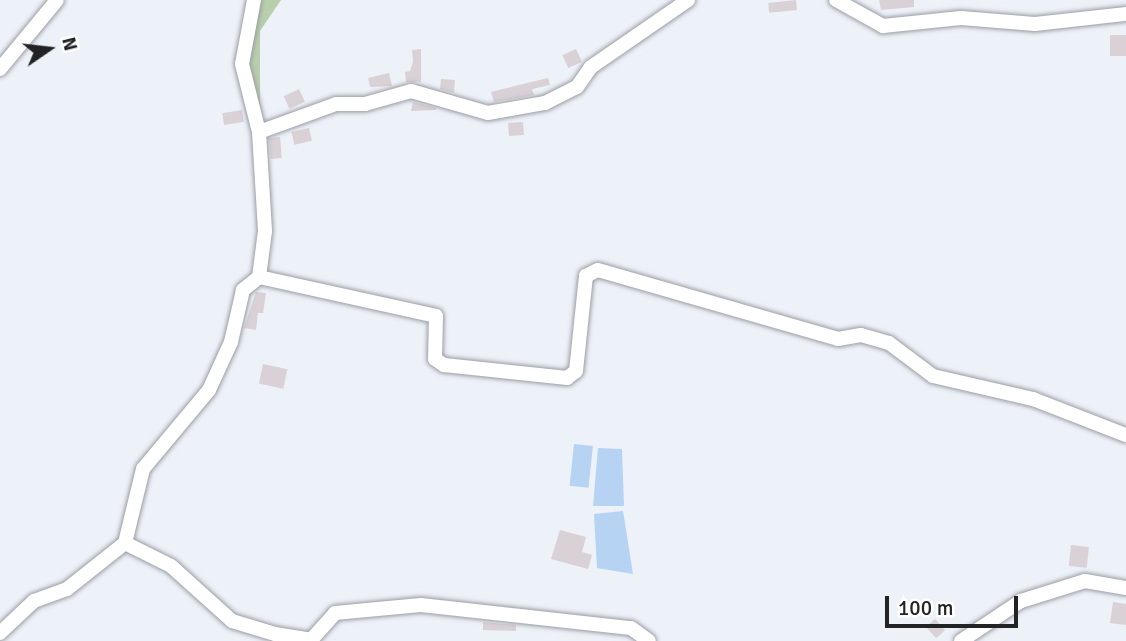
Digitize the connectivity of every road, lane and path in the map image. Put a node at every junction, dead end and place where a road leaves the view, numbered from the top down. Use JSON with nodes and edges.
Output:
{"nodes":[{"id":1,"x":57,"y":0,"type":"edge"},
{"id":2,"x":254,"y":0,"type":"edge"},
{"id":3,"x":688,"y":0,"type":"edge"},
{"id":4,"x":836,"y":0,"type":"edge"},
{"id":5,"x":1126,"y":14,"type":"edge"},
{"id":6,"x":0,"y":69,"type":"edge"},
{"id":7,"x":259,"y":132,"type":"junction"},
{"id":8,"x":260,"y":277,"type":"junction"},
{"id":9,"x":1126,"y":435,"type":"edge"},
{"id":10,"x":125,"y":543,"type":"junction"},
{"id":11,"x":1126,"y":588,"type":"edge"},
{"id":12,"x":0,"y":633,"type":"edge"},
{"id":13,"x":311,"y":640,"type":"edge"},
{"id":14,"x":649,"y":641,"type":"edge"},
{"id":15,"x":961,"y":641,"type":"edge"}],
"edges":[{"from":1,"to":6,"type":"street"},
{"from":2,"to":7,"type":"street"},
{"from":3,"to":7,"type":"street"},
{"from":4,"to":5,"type":"street"},
{"from":7,"to":8,"type":"street"},
{"from":8,"to":9,"type":"street"},
{"from":8,"to":10,"type":"street"},
{"from":10,"to":12,"type":"street"},
{"from":10,"to":13,"type":"street"},
{"from":11,"to":15,"type":"street"},
{"from":13,"to":14,"type":"street"}]}
